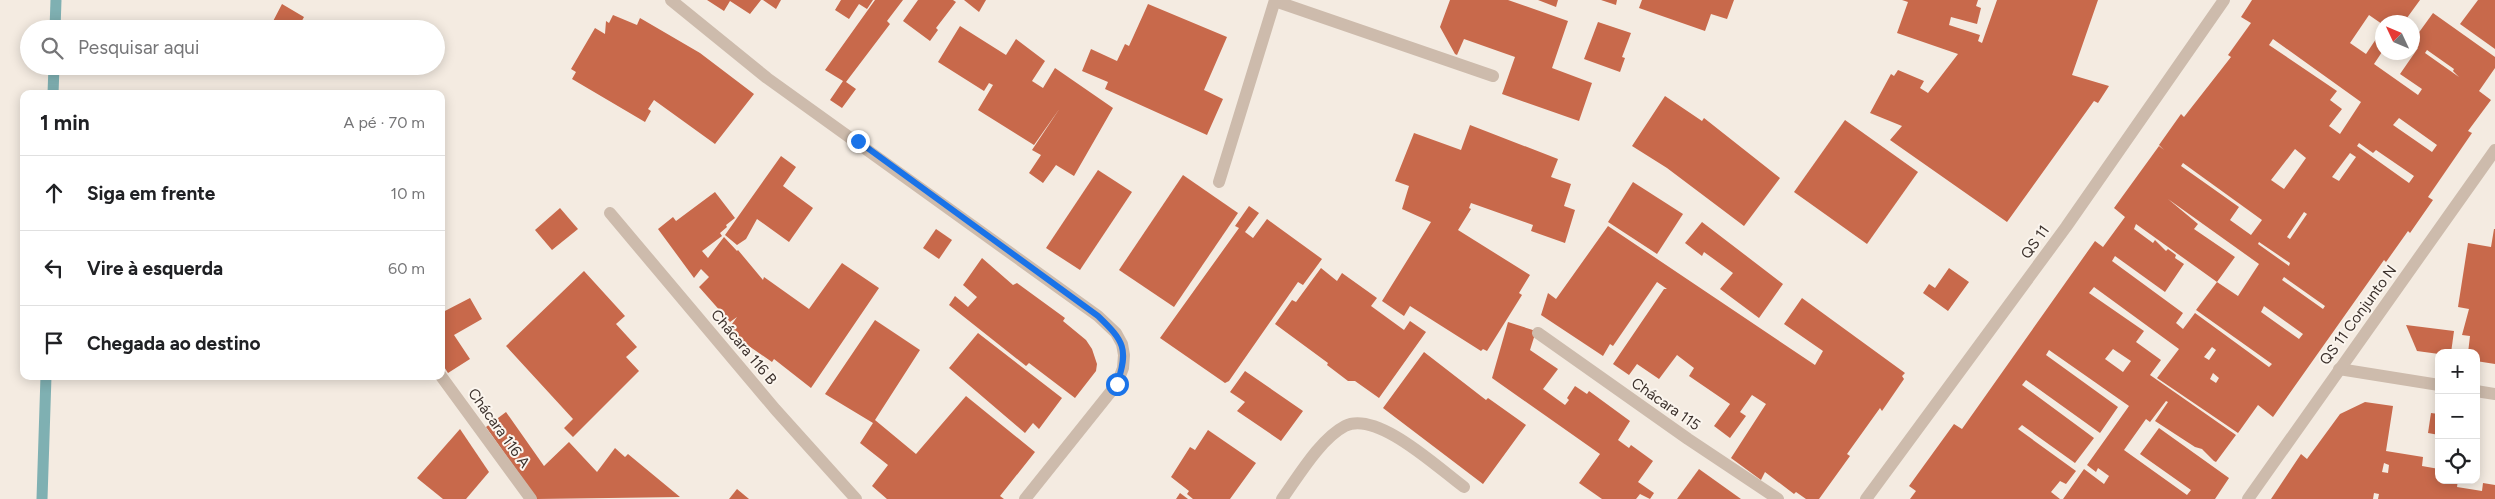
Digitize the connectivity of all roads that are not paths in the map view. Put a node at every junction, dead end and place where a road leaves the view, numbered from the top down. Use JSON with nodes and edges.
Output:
{"nodes":[{"id":1,"x":671,"y":0,"type":"edge"},
{"id":2,"x":1275,"y":0,"type":"edge"},
{"id":3,"x":2224,"y":0,"type":"edge"},
{"id":4,"x":1493,"y":76,"type":"dead end"},
{"id":5,"x":2495,"y":150,"type":"edge"},
{"id":6,"x":1219,"y":182,"type":"dead end"},
{"id":7,"x":610,"y":213,"type":"dead end"},
{"id":8,"x":1538,"y":333,"type":"dead end"},
{"id":9,"x":2339,"y":369,"type":"junction"},
{"id":10,"x":444,"y":380,"type":"edge"},
{"id":11,"x":2435,"y":384,"type":"edge"},
{"id":12,"x":2480,"y":392,"type":"edge"},
{"id":13,"x":2495,"y":394,"type":"edge"},
{"id":14,"x":1464,"y":487,"type":"dead end"},
{"id":15,"x":531,"y":499,"type":"edge"},
{"id":16,"x":856,"y":499,"type":"edge"},
{"id":17,"x":1025,"y":499,"type":"edge"},
{"id":18,"x":1282,"y":499,"type":"edge"},
{"id":19,"x":1778,"y":499,"type":"edge"},
{"id":20,"x":1866,"y":499,"type":"edge"},
{"id":21,"x":2248,"y":499,"type":"edge"}],
"edges":[{"from":1,"to":17,"type":"street"},
{"from":2,"to":4,"type":"street"},
{"from":2,"to":6,"type":"street"},
{"from":3,"to":20,"type":"street","name":"QS 11"},
{"from":5,"to":9,"type":"street","name":"QS 11 Conjunto N"},
{"from":7,"to":16,"type":"street","name":"Chácara 116 B"},
{"from":8,"to":19,"type":"street","name":"Chácara 115"},
{"from":9,"to":11,"type":"street"},
{"from":9,"to":21,"type":"street","name":"QS 11 Conjunto N"},
{"from":10,"to":15,"type":"street","name":"Chácara 116 A"},
{"from":12,"to":13,"type":"street"},
{"from":14,"to":18,"type":"street"}]}
